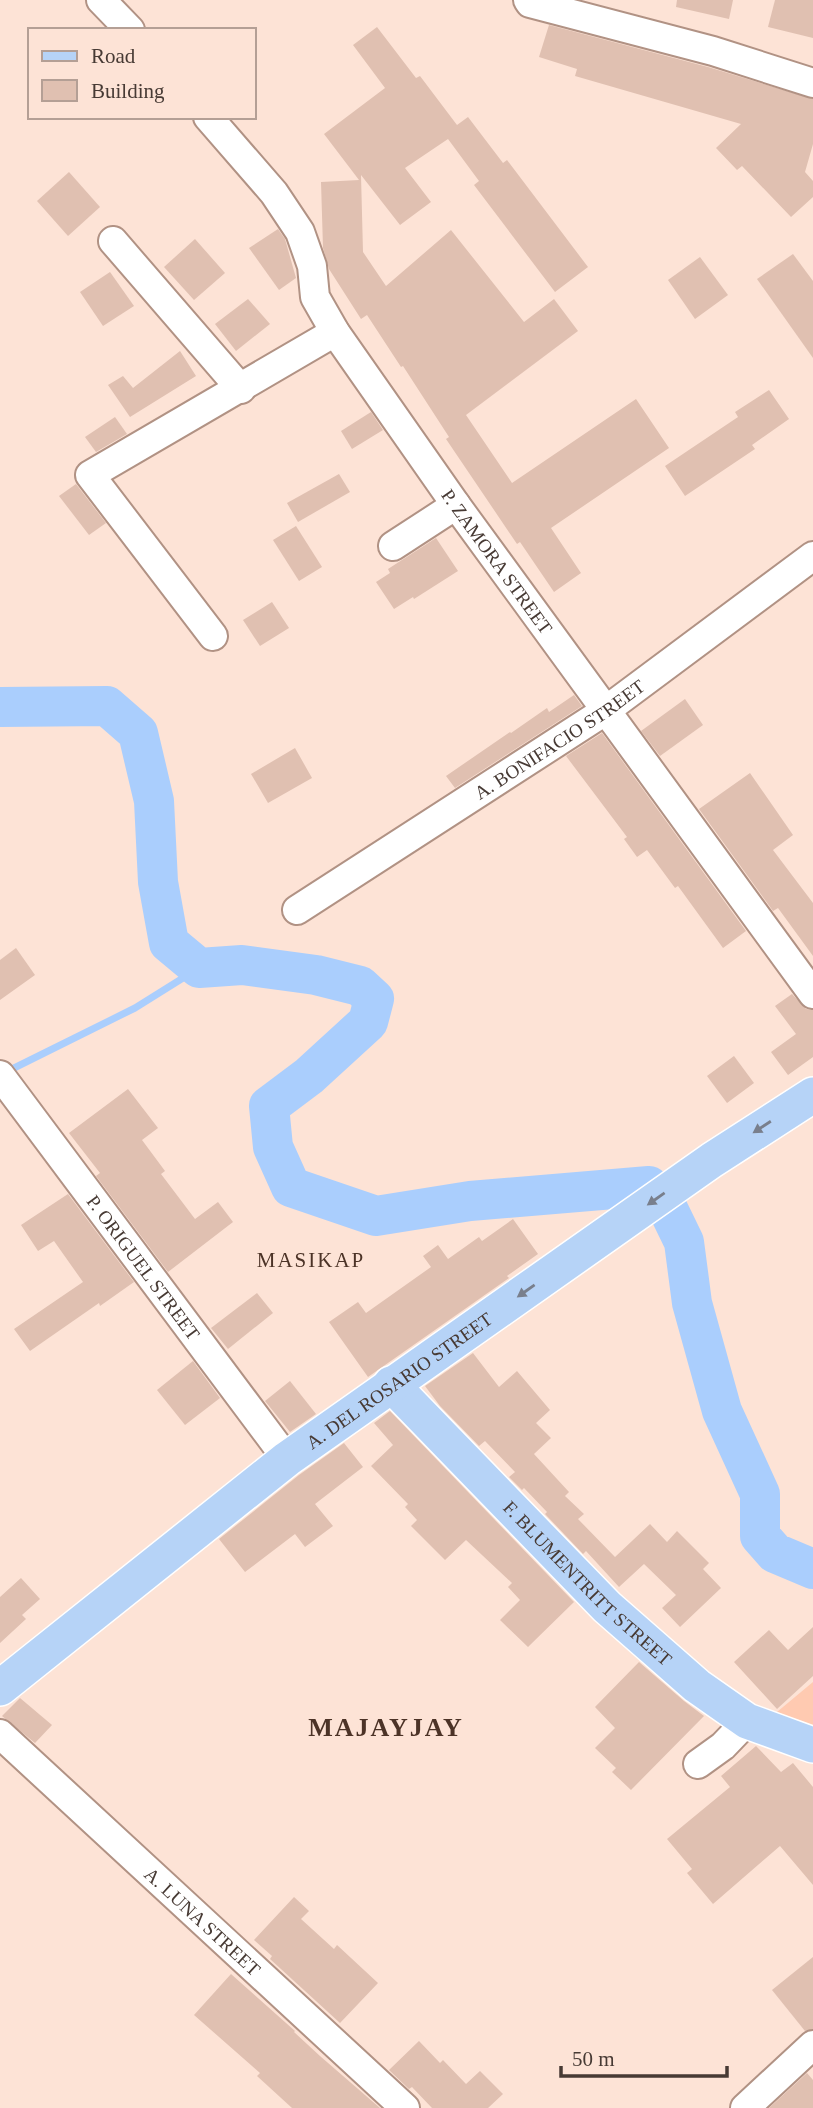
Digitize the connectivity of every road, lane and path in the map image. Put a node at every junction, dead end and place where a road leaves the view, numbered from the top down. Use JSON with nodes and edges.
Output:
{"nodes":[{"id":1,"x":101,"y":0,"type":"edge"},
{"id":2,"x":528,"y":0,"type":"edge"},
{"id":3,"x":128,"y":28,"type":"edge"},
{"id":4,"x":813,"y":83,"type":"edge"},
{"id":5,"x":210,"y":119,"type":"edge"},
{"id":6,"x":114,"y":241,"type":"dead end"},
{"id":7,"x":335,"y":332,"type":"junction"},
{"id":8,"x":241,"y":389,"type":"junction"},
{"id":9,"x":456,"y":505,"type":"junction"},
{"id":10,"x":393,"y":546,"type":"dead end"},
{"id":11,"x":813,"y":556,"type":"edge"},
{"id":12,"x":213,"y":636,"type":"dead end"},
{"id":13,"x":605,"y":711,"type":"junction"},
{"id":14,"x":297,"y":910,"type":"dead end"},
{"id":15,"x":813,"y":995,"type":"edge"},
{"id":16,"x":5,"y":1092,"type":"edge"},
{"id":17,"x":813,"y":1095,"type":"edge"},
{"id":18,"x":391,"y":1384,"type":"junction"},
{"id":19,"x":287,"y":1459,"type":"junction"},
{"id":20,"x":0,"y":1688,"type":"edge"},
{"id":21,"x":747,"y":1721,"type":"junction"},
{"id":22,"x":0,"y":1734,"type":"edge"},
{"id":23,"x":813,"y":1745,"type":"edge"},
{"id":24,"x":698,"y":1764,"type":"dead end"},
{"id":25,"x":813,"y":2045,"type":"edge"},
{"id":26,"x":405,"y":2108,"type":"edge"},
{"id":27,"x":744,"y":2108,"type":"edge"}],
"edges":[{"from":1,"to":3,"type":"street"},
{"from":2,"to":4,"type":"street"},
{"from":5,"to":7,"type":"street","name":"P. ZAMORA STREET"},
{"from":6,"to":8,"type":"street"},
{"from":7,"to":8,"type":"street"},
{"from":7,"to":9,"type":"street","name":"P. ZAMORA STREET"},
{"from":8,"to":12,"type":"street"},
{"from":9,"to":10,"type":"street"},
{"from":9,"to":13,"type":"street","name":"P. ZAMORA STREET"},
{"from":11,"to":13,"type":"street","name":"A. BONIFACIO STREET"},
{"from":13,"to":14,"type":"street","name":"A. BONIFACIO STREET"},
{"from":13,"to":15,"type":"street","name":"P. ZAMORA STREET"},
{"from":16,"to":19,"type":"street","name":"P. ORIGUEL STREET"},
{"from":17,"to":18,"type":"main road","name":"A. DEL ROSARIO STREET","one_way":true},
{"from":18,"to":19,"type":"main road","name":"A. DEL ROSARIO STREET"},
{"from":18,"to":21,"type":"main road","name":"F. BLUMENTRITT STREET"},
{"from":19,"to":20,"type":"main road","name":"A. DEL ROSARIO STREET"},
{"from":21,"to":23,"type":"main road","name":"F. BLUMENTRITT STREET"},
{"from":21,"to":24,"type":"street"},
{"from":22,"to":26,"type":"street","name":"A. LUNA STREET"},
{"from":25,"to":27,"type":"street"}]}
